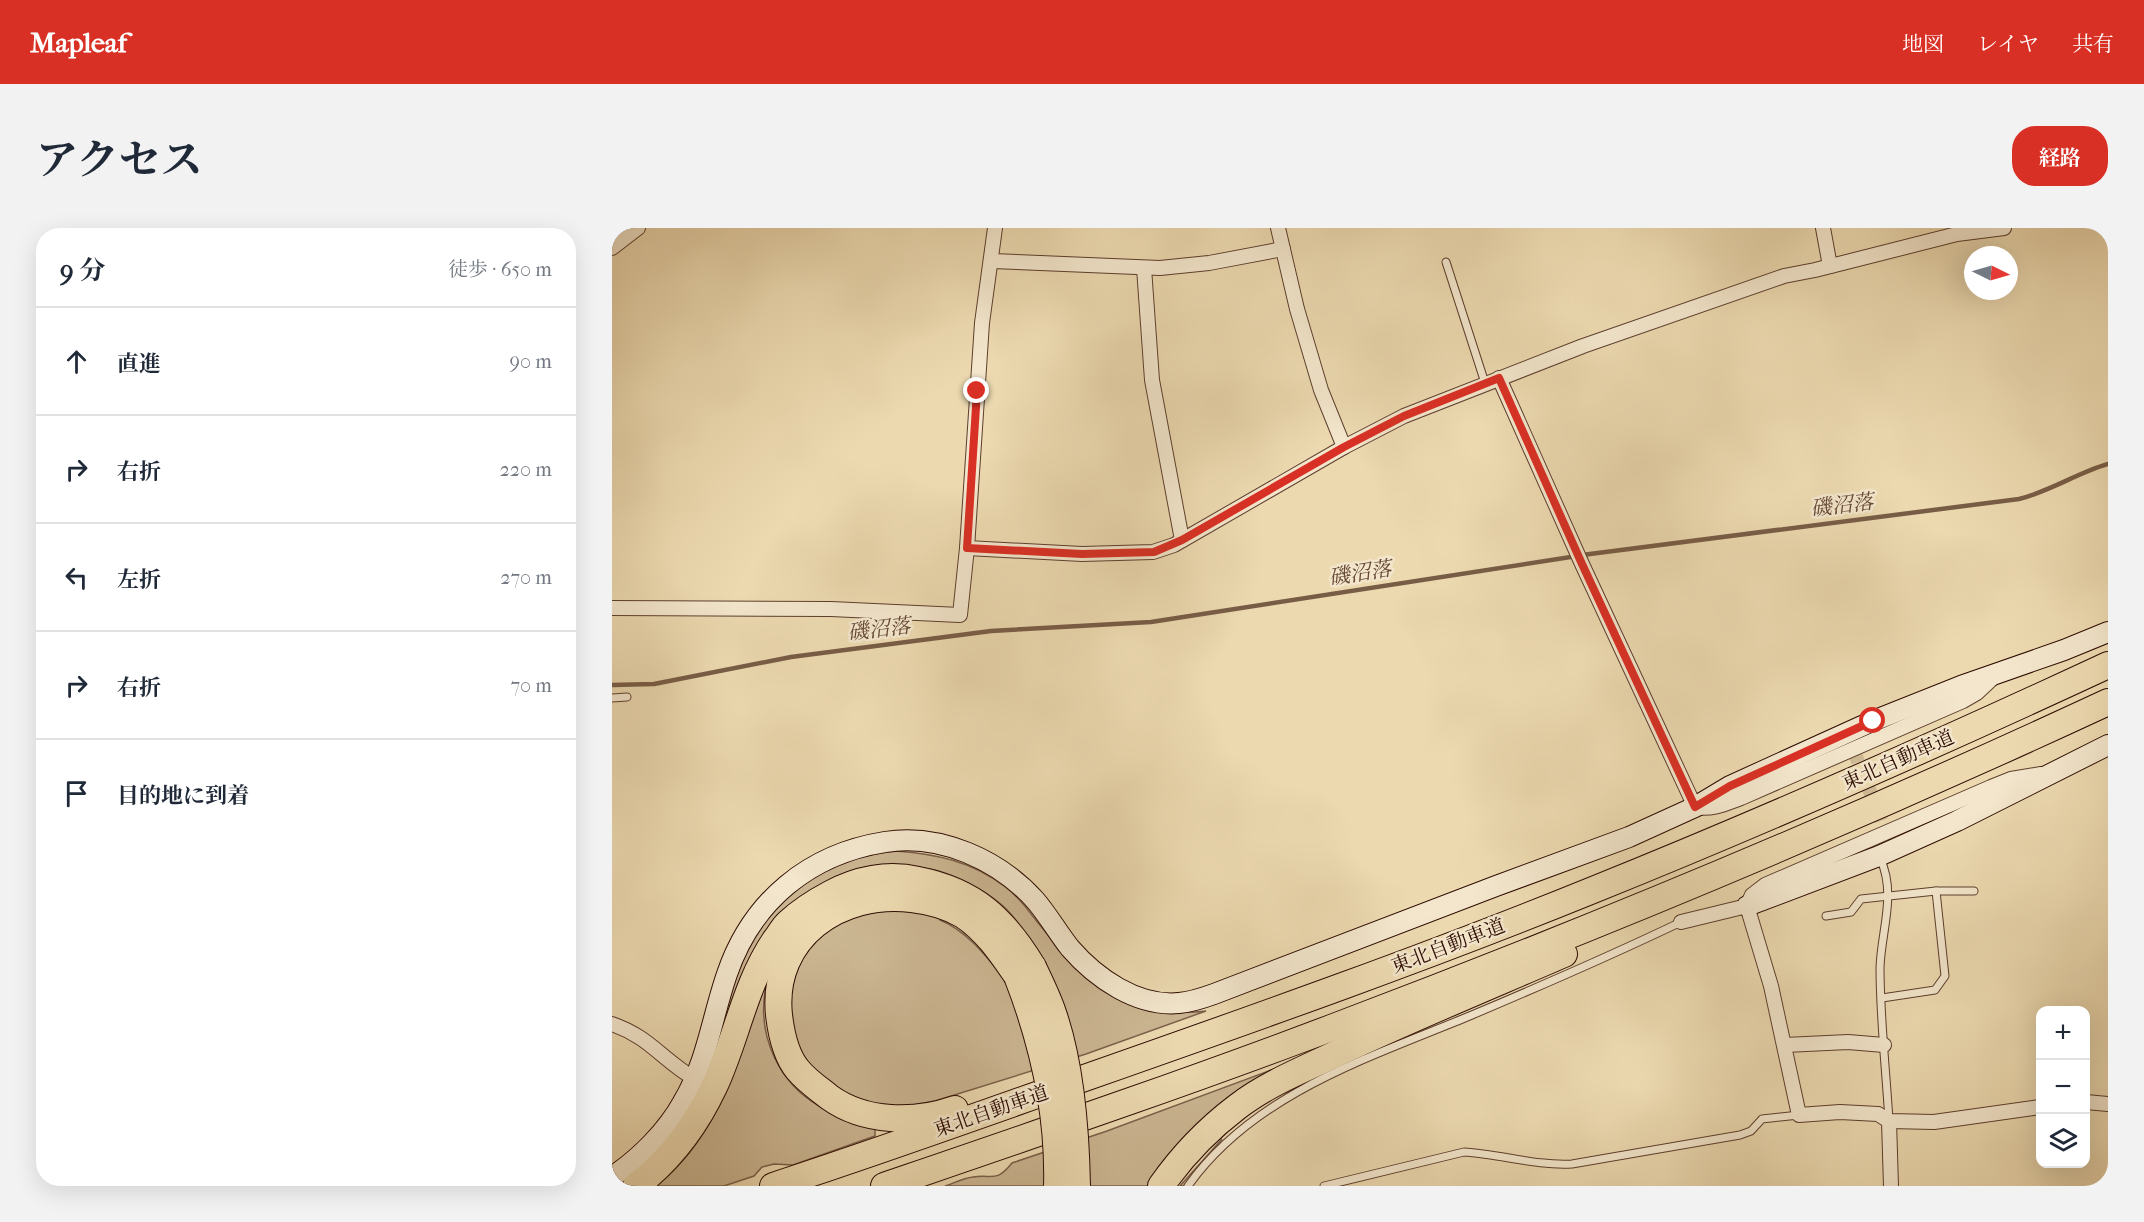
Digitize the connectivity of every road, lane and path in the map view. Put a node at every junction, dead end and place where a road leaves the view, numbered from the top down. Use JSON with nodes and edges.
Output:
{"nodes":[{"id":1,"x":638,"y":228,"type":"edge"},
{"id":2,"x":995,"y":228,"type":"edge"},
{"id":3,"x":1278,"y":228,"type":"edge"},
{"id":4,"x":1823,"y":228,"type":"edge"},
{"id":5,"x":2004,"y":228,"type":"edge"},
{"id":6,"x":612,"y":248,"type":"edge"},
{"id":7,"x":1282,"y":249,"type":"junction"},
{"id":8,"x":992,"y":261,"type":"junction"},
{"id":9,"x":1446,"y":262,"type":"dead end"},
{"id":10,"x":1830,"y":266,"type":"junction"},
{"id":11,"x":1144,"y":267,"type":"junction"},
{"id":12,"x":1499,"y":378,"type":"junction"},
{"id":13,"x":1485,"y":383,"type":"junction"},
{"id":14,"x":1344,"y":447,"type":"junction"},
{"id":15,"x":1182,"y":540,"type":"junction"},
{"id":16,"x":967,"y":548,"type":"junction"},
{"id":17,"x":612,"y":608,"type":"edge"},
{"id":18,"x":2108,"y":632,"type":"edge"},
{"id":19,"x":2108,"y":665,"type":"edge"},
{"id":20,"x":627,"y":697,"type":"dead end"},
{"id":21,"x":612,"y":698,"type":"edge"},
{"id":22,"x":2108,"y":702,"type":"edge"},
{"id":23,"x":2108,"y":745,"type":"edge"},
{"id":24,"x":2051,"y":772,"type":"junction"},
{"id":25,"x":1695,"y":807,"type":"junction"},
{"id":26,"x":1879,"y":856,"type":"junction"},
{"id":27,"x":1688,"y":886,"type":"junction"},
{"id":28,"x":1936,"y":891,"type":"junction"},
{"id":29,"x":1974,"y":891,"type":"dead end"},
{"id":30,"x":1888,"y":895,"type":"junction"},
{"id":31,"x":1747,"y":906,"type":"junction"},
{"id":32,"x":1826,"y":916,"type":"dead end"},
{"id":33,"x":1681,"y":922,"type":"joint"},
{"id":34,"x":1025,"y":972,"type":"junction"},
{"id":35,"x":1322,"y":994,"type":"junction"},
{"id":36,"x":1882,"y":998,"type":"junction"},
{"id":37,"x":612,"y":1024,"type":"edge"},
{"id":38,"x":1785,"y":1044,"type":"junction"},
{"id":39,"x":1884,"y":1045,"type":"junction"},
{"id":40,"x":694,"y":1079,"type":"junction"},
{"id":41,"x":2090,"y":1102,"type":"edge"},
{"id":42,"x":2108,"y":1104,"type":"edge"},
{"id":43,"x":2036,"y":1108,"type":"edge"},
{"id":44,"x":1799,"y":1115,"type":"junction"},
{"id":45,"x":1889,"y":1120,"type":"junction"},
{"id":46,"x":612,"y":1177,"type":"edge"},
{"id":47,"x":636,"y":1186,"type":"edge"},
{"id":48,"x":773,"y":1186,"type":"edge"},
{"id":49,"x":884,"y":1186,"type":"edge"},
{"id":50,"x":1057,"y":1186,"type":"edge"},
{"id":51,"x":1077,"y":1186,"type":"edge"},
{"id":52,"x":1161,"y":1186,"type":"edge"},
{"id":53,"x":1188,"y":1186,"type":"edge"},
{"id":54,"x":1324,"y":1186,"type":"edge"},
{"id":55,"x":1891,"y":1186,"type":"edge"}],
"edges":[{"from":1,"to":6,"type":"street"},
{"from":2,"to":8,"type":"street"},
{"from":3,"to":7,"type":"street"},
{"from":4,"to":10,"type":"street"},
{"from":5,"to":10,"type":"street"},
{"from":7,"to":11,"type":"street"},
{"from":7,"to":14,"type":"street"},
{"from":8,"to":11,"type":"street"},
{"from":8,"to":16,"type":"street"},
{"from":9,"to":13,"type":"lane"},
{"from":10,"to":12,"type":"street"},
{"from":11,"to":15,"type":"street"},
{"from":12,"to":13,"type":"street"},
{"from":12,"to":25,"type":"street"},
{"from":13,"to":14,"type":"street"},
{"from":14,"to":15,"type":"street"},
{"from":15,"to":16,"type":"street"},
{"from":16,"to":17,"type":"street"},
{"from":18,"to":25,"type":"street"},
{"from":19,"to":35,"type":"highway","name":"東北自動車道"},
{"from":20,"to":21,"type":"lane"},
{"from":22,"to":27,"type":"highway","name":"東北自動車道"},
{"from":23,"to":24,"type":"street"},
{"from":24,"to":26,"type":"street"},
{"from":24,"to":31,"type":"street"},
{"from":25,"to":40,"type":"street"},
{"from":26,"to":30,"type":"lane"},
{"from":26,"to":31,"type":"street"},
{"from":27,"to":49,"type":"highway","name":"東北自動車道"},
{"from":27,"to":52,"type":"highway"},
{"from":28,"to":29,"type":"lane"},
{"from":28,"to":30,"type":"lane"},
{"from":28,"to":36,"type":"lane"},
{"from":30,"to":32,"type":"lane"},
{"from":30,"to":36,"type":"lane"},
{"from":31,"to":33,"type":"street"},
{"from":31,"to":38,"type":"street"},
{"from":33,"to":53,"type":"lane"},
{"from":34,"to":35,"type":"highway"},
{"from":34,"to":47,"type":"highway"},
{"from":34,"to":50,"type":"highway","bridge":true},
{"from":34,"to":51,"type":"highway","bridge":true},
{"from":35,"to":48,"type":"highway","name":"東北自動車道"},
{"from":36,"to":39,"type":"lane"},
{"from":37,"to":40,"type":"street"},
{"from":38,"to":39,"type":"street"},
{"from":38,"to":44,"type":"street"},
{"from":39,"to":45,"type":"lane"},
{"from":40,"to":46,"type":"street"},
{"from":41,"to":42,"type":"street"},
{"from":43,"to":45,"type":"street"},
{"from":44,"to":45,"type":"street"},
{"from":44,"to":54,"type":"lane"},
{"from":45,"to":55,"type":"street"}]}
